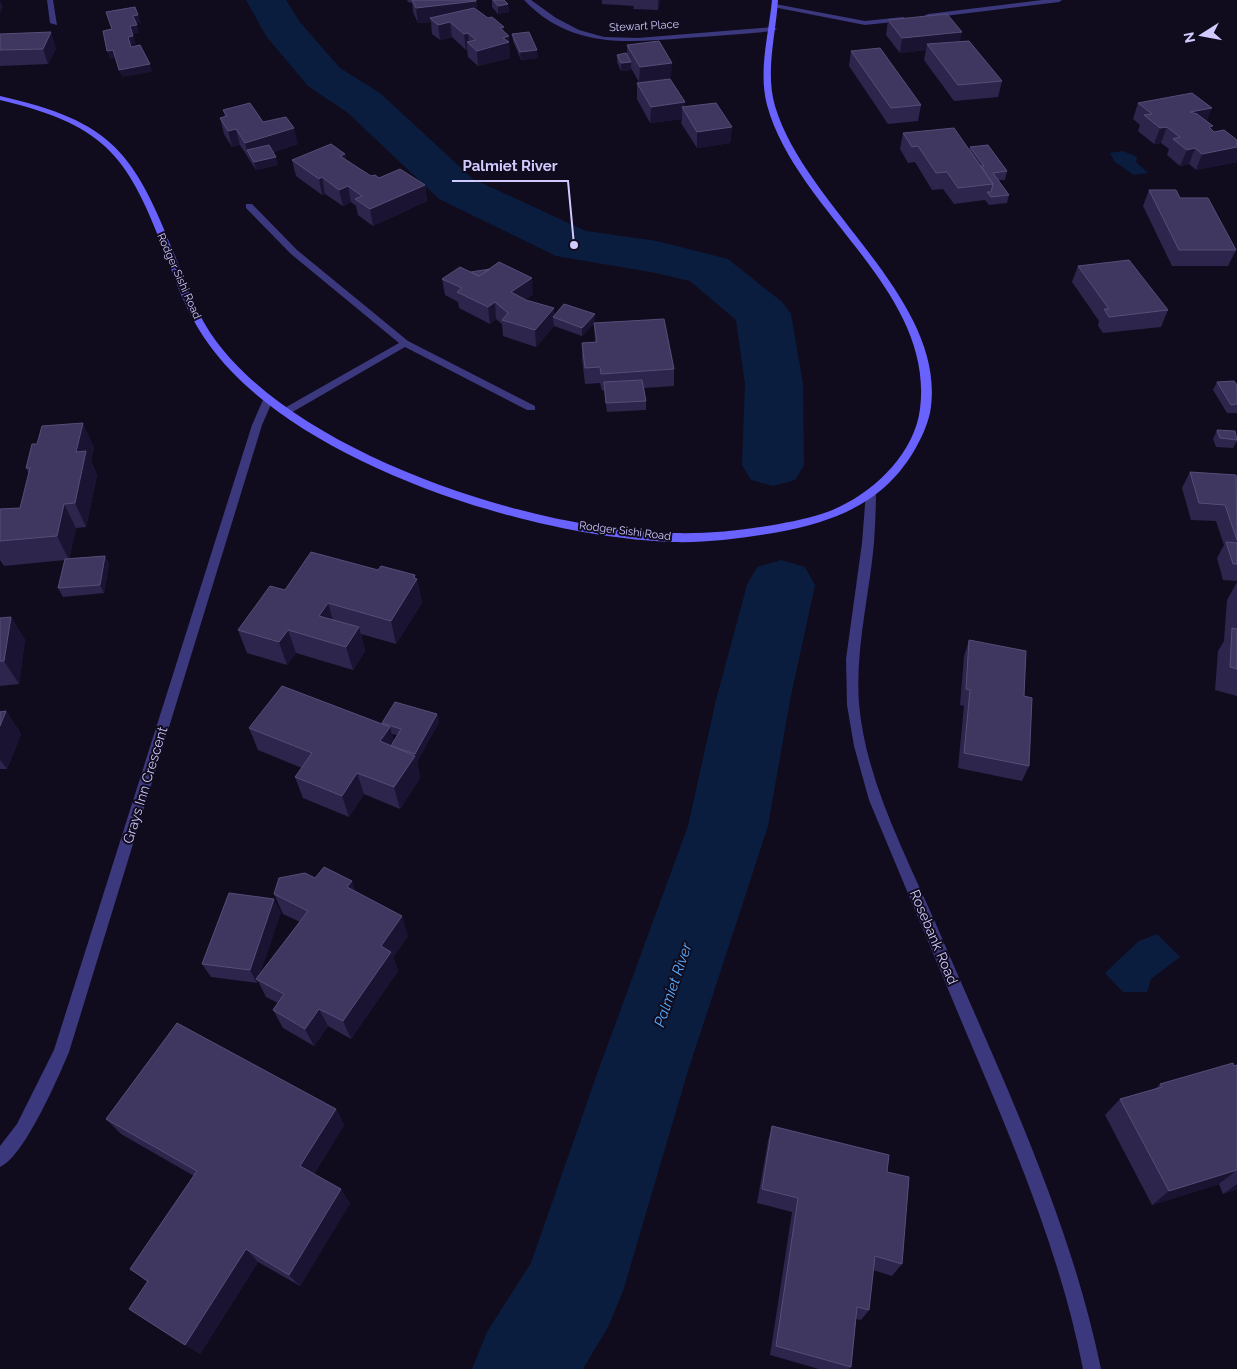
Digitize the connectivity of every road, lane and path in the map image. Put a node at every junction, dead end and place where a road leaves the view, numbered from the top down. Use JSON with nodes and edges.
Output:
{"nodes":[{"id":1,"x":50,"y":0,"type":"edge"},
{"id":2,"x":527,"y":0,"type":"edge"},
{"id":3,"x":1058,"y":0,"type":"edge"},
{"id":4,"x":775,"y":3,"type":"edge"},
{"id":5,"x":920,"y":17,"type":"edge"},
{"id":6,"x":910,"y":18,"type":"edge"},
{"id":7,"x":54,"y":23,"type":"dead end"},
{"id":8,"x":773,"y":29,"type":"junction"},
{"id":9,"x":0,"y":98,"type":"edge"},
{"id":10,"x":250,"y":206,"type":"dead end"},
{"id":11,"x":404,"y":343,"type":"junction"},
{"id":12,"x":268,"y":400,"type":"junction"},
{"id":13,"x":531,"y":408,"type":"dead end"},
{"id":14,"x":285,"y":412,"type":"junction"},
{"id":15,"x":871,"y":492,"type":"junction"},
{"id":16,"x":0,"y":1159,"type":"edge"},
{"id":17,"x":1092,"y":1369,"type":"edge"}],
"edges":[{"from":1,"to":7,"type":"street"},
{"from":2,"to":8,"type":"street","name":"Stewart Place"},
{"from":3,"to":5,"type":"street"},
{"from":4,"to":6,"type":"street"},
{"from":4,"to":8,"type":"main road","name":"Rodger Sishi Road"},
{"from":8,"to":15,"type":"main road","name":"Rodger Sishi Road"},
{"from":9,"to":12,"type":"main road","name":"Rodger Sishi Road"},
{"from":10,"to":11,"type":"street"},
{"from":11,"to":13,"type":"street"},
{"from":11,"to":14,"type":"street"},
{"from":12,"to":14,"type":"main road","name":"Rodger Sishi Road"},
{"from":12,"to":16,"type":"street","name":"Grays Inn Crescent"},
{"from":14,"to":15,"type":"main road","name":"Rodger Sishi Road"},
{"from":15,"to":17,"type":"street","name":"Rosebank Road"}]}
